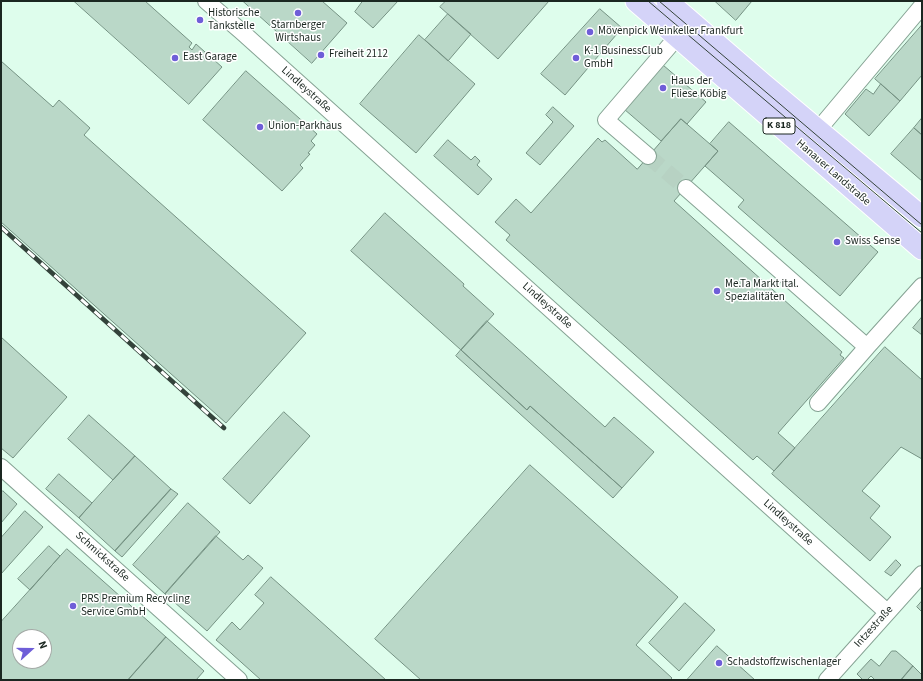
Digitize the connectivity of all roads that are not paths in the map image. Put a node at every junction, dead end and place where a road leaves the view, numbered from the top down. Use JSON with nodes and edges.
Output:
{"nodes":[{"id":1,"x":206,"y":1,"type":"edge"},
{"id":2,"x":636,"y":1,"type":"edge"},
{"id":3,"x":667,"y":1,"type":"edge"},
{"id":4,"x":922,"y":6,"type":"edge"},
{"id":5,"x":677,"y":36,"type":"junction"},
{"id":6,"x":818,"y":130,"type":"junction"},
{"id":7,"x":648,"y":156,"type":"tunnel mouth"},
{"id":8,"x":686,"y":188,"type":"tunnel mouth"},
{"id":9,"x":922,"y":217,"type":"edge"},
{"id":10,"x":922,"y":249,"type":"edge"},
{"id":11,"x":922,"y":286,"type":"edge"},
{"id":12,"x":867,"y":347,"type":"junction"},
{"id":13,"x":818,"y":403,"type":"dead end"},
{"id":14,"x":1,"y":466,"type":"edge"},
{"id":15,"x":922,"y":574,"type":"edge"},
{"id":16,"x":887,"y":612,"type":"junction"},
{"id":17,"x":239,"y":680,"type":"edge"},
{"id":18,"x":827,"y":680,"type":"edge"}],
"edges":[{"from":1,"to":16,"type":"street","name":"Lindleystraße"},
{"from":2,"to":5,"type":"main road","name":"Hanauer Landstraße","number":"K 818"},
{"from":3,"to":6,"type":"main road","name":"Hanauer Landstraße","number":"K 818"},
{"from":4,"to":6,"type":"street"},
{"from":5,"to":7,"type":"street"},
{"from":5,"to":10,"type":"main road","name":"Hanauer Landstraße","number":"K 818"},
{"from":6,"to":9,"type":"main road","name":"Hanauer Landstraße","number":"K 818"},
{"from":8,"to":12,"type":"street"},
{"from":11,"to":12,"type":"street"},
{"from":12,"to":13,"type":"street"},
{"from":14,"to":17,"type":"street","name":"Schmickstraße"},
{"from":15,"to":16,"type":"street","name":"Intzestraße"},
{"from":16,"to":18,"type":"street","name":"Intzestraße"}]}
